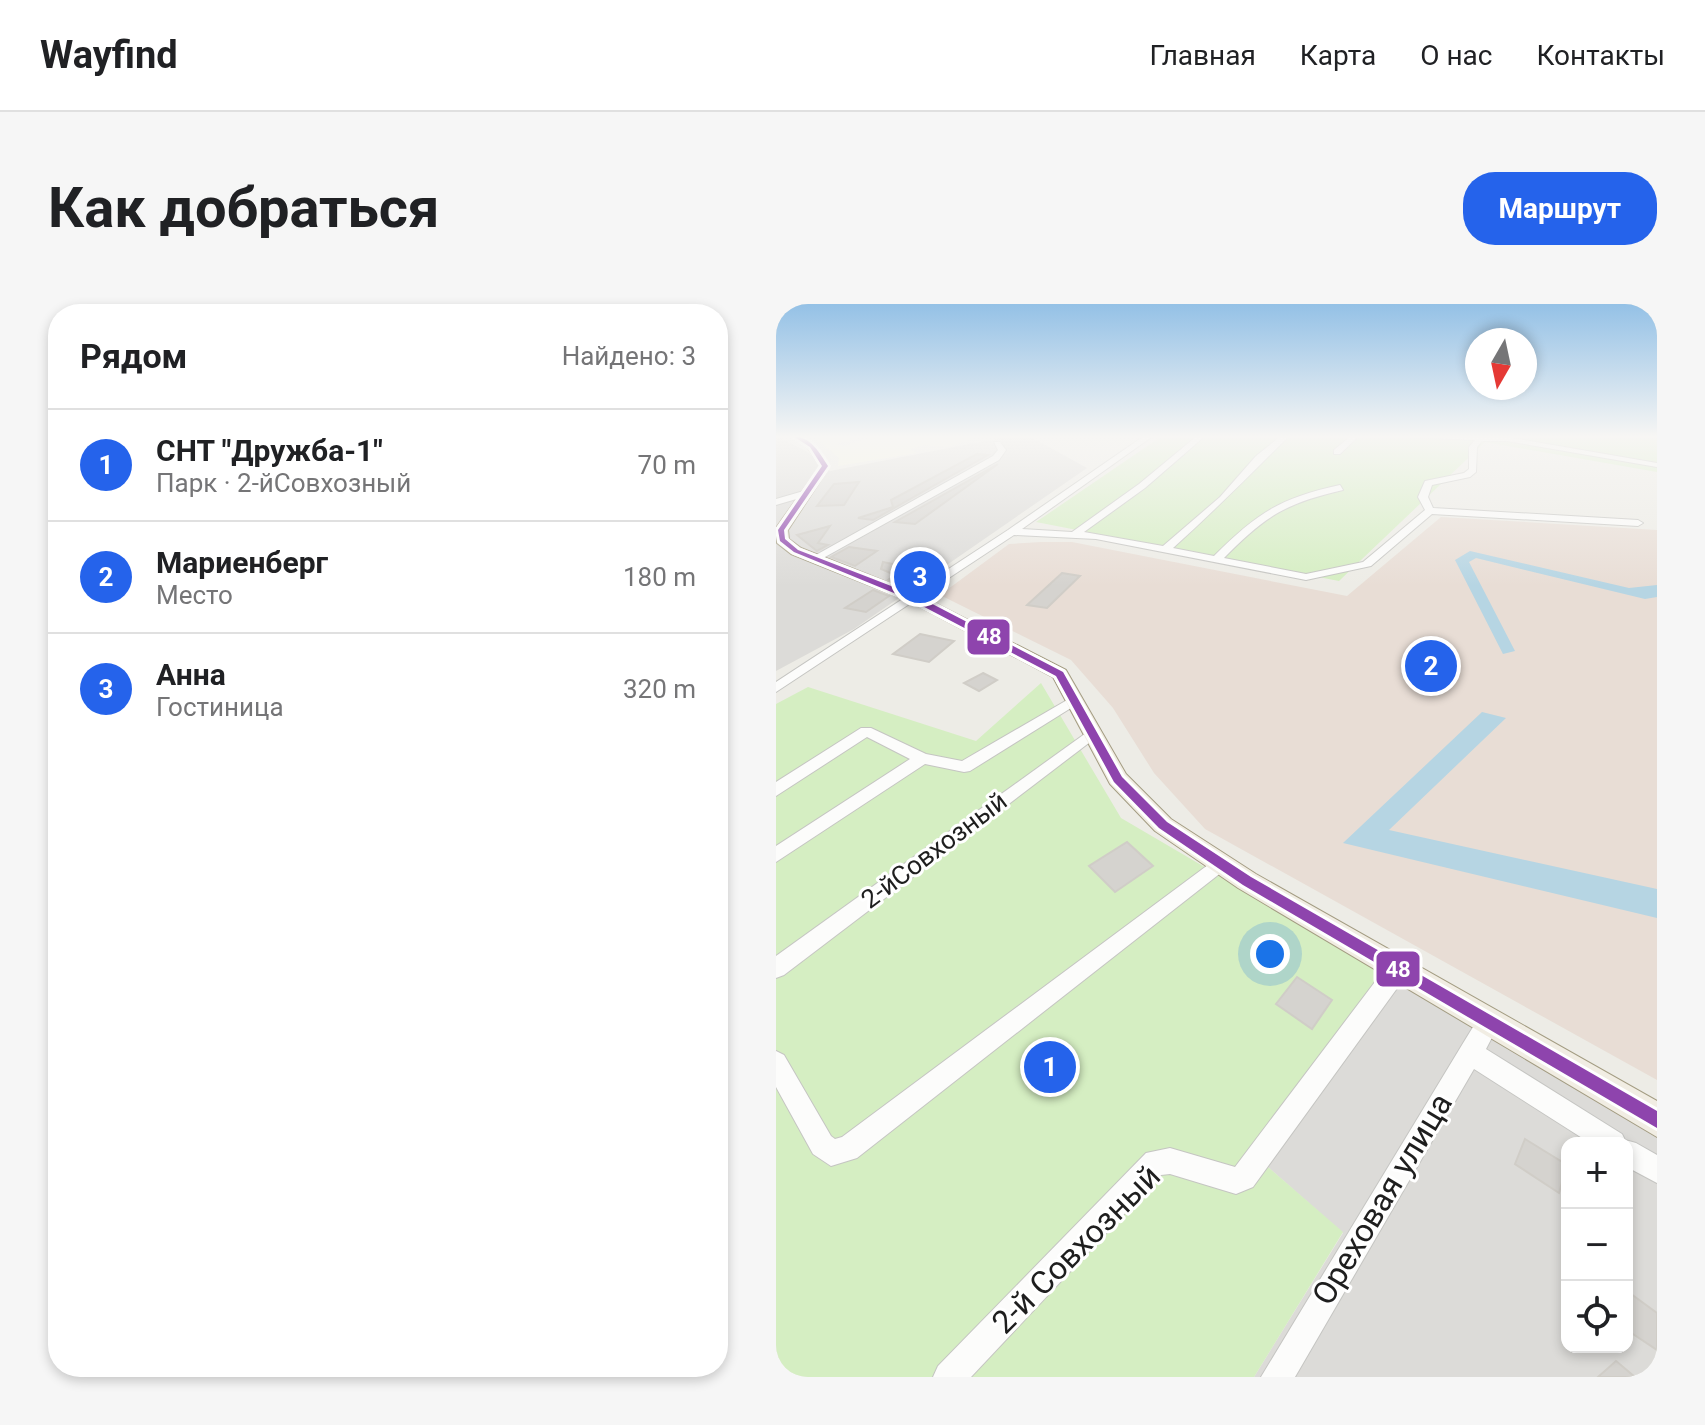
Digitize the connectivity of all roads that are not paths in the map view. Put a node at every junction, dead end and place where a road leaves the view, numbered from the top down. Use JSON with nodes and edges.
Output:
{"nodes":[{"id":1,"x":812,"y":486,"type":"edge"},
{"id":2,"x":945,"y":486,"type":"edge"},
{"id":3,"x":1078,"y":486,"type":"edge"},
{"id":4,"x":1142,"y":486,"type":"edge"},
{"id":5,"x":1234,"y":486,"type":"edge"},
{"id":6,"x":1427,"y":486,"type":"edge"},
{"id":7,"x":1340,"y":488,"type":"dead end"},
{"id":8,"x":807,"y":493,"type":"junction"},
{"id":9,"x":776,"y":502,"type":"edge"},
{"id":10,"x":1430,"y":511,"type":"junction"},
{"id":11,"x":1638,"y":523,"type":"dead end"},
{"id":12,"x":1012,"y":532,"type":"junction"},
{"id":13,"x":1074,"y":535,"type":"junction"},
{"id":14,"x":1164,"y":550,"type":"junction"},
{"id":15,"x":812,"y":560,"type":"junction"},
{"id":16,"x":1216,"y":560,"type":"junction"},
{"id":17,"x":914,"y":598,"type":"junction"},
{"id":18,"x":776,"y":688,"type":"edge"},
{"id":19,"x":1074,"y":700,"type":"junction"},
{"id":20,"x":1093,"y":733,"type":"junction"},
{"id":21,"x":922,"y":758,"type":"junction"},
{"id":22,"x":776,"y":790,"type":"edge"},
{"id":23,"x":776,"y":855,"type":"edge"},
{"id":24,"x":1220,"y":863,"type":"junction"},
{"id":25,"x":776,"y":968,"type":"edge"},
{"id":26,"x":1398,"y":969,"type":"junction"},
{"id":27,"x":1489,"y":1022,"type":"junction"},
{"id":28,"x":1470,"y":1053,"type":"junction"},
{"id":29,"x":776,"y":1063,"type":"edge"},
{"id":30,"x":1657,"y":1120,"type":"edge"},
{"id":31,"x":1603,"y":1137,"type":"edge"},
{"id":32,"x":1633,"y":1156,"type":"edge"},
{"id":33,"x":1657,"y":1170,"type":"edge"},
{"id":34,"x":949,"y":1377,"type":"edge"},
{"id":35,"x":1277,"y":1377,"type":"edge"}],
"edges":[{"from":1,"to":8,"type":"main road"},
{"from":2,"to":15,"type":"street"},
{"from":3,"to":12,"type":"street"},
{"from":4,"to":13,"type":"street"},
{"from":5,"to":14,"type":"street"},
{"from":6,"to":10,"type":"street"},
{"from":7,"to":16,"type":"street"},
{"from":8,"to":9,"type":"street"},
{"from":8,"to":15,"type":"main road"},
{"from":10,"to":11,"type":"street"},
{"from":10,"to":16,"type":"street"},
{"from":12,"to":13,"type":"street"},
{"from":12,"to":17,"type":"street"},
{"from":13,"to":14,"type":"street"},
{"from":14,"to":16,"type":"street"},
{"from":15,"to":17,"type":"main road"},
{"from":17,"to":18,"type":"street"},
{"from":17,"to":19,"type":"main road"},
{"from":19,"to":20,"type":"main road"},
{"from":19,"to":21,"type":"street"},
{"from":20,"to":24,"type":"main road"},
{"from":20,"to":25,"type":"street","name":"2-йСовхозный"},
{"from":21,"to":22,"type":"street"},
{"from":21,"to":23,"type":"street"},
{"from":24,"to":26,"type":"main road"},
{"from":24,"to":29,"type":"street"},
{"from":26,"to":27,"type":"main road"},
{"from":26,"to":34,"type":"street","name":"2-й Совхозный"},
{"from":27,"to":28,"type":"street","name":"Ореховая улица"},
{"from":27,"to":30,"type":"main road"},
{"from":28,"to":31,"type":"street"},
{"from":28,"to":35,"type":"street","name":"Ореховая улица"},
{"from":32,"to":33,"type":"street"}]}
